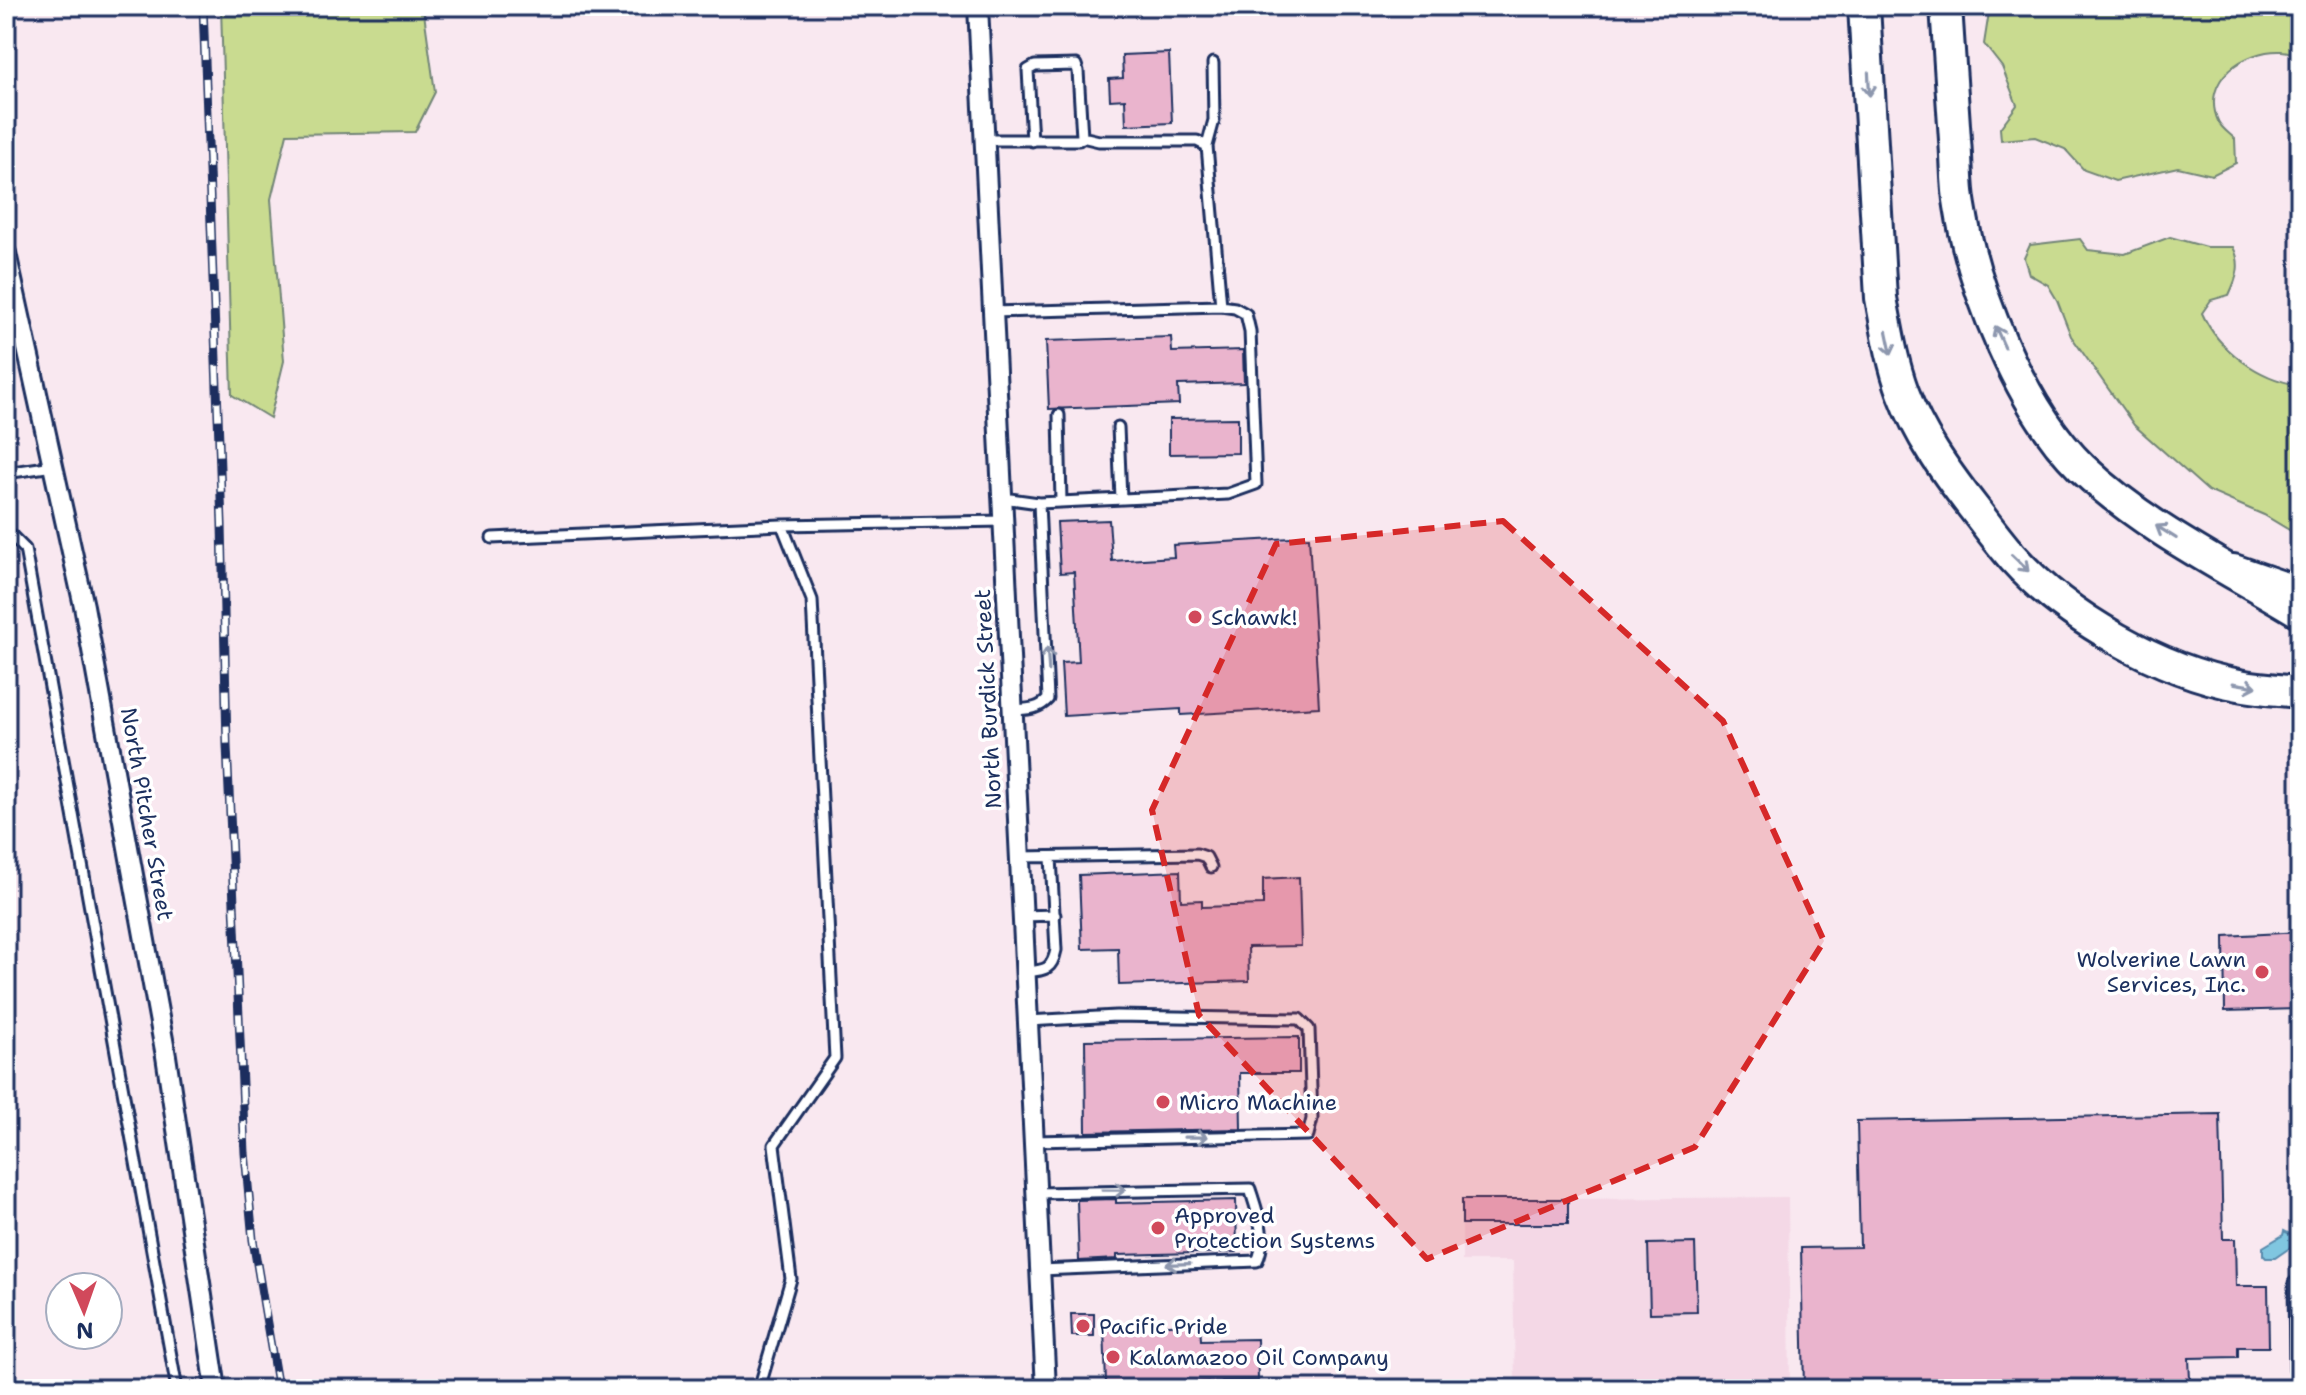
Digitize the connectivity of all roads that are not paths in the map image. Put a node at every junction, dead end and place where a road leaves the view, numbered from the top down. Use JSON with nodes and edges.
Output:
{"nodes":[{"id":1,"x":978,"y":6,"type":"edge"},
{"id":2,"x":1864,"y":6,"type":"edge"},
{"id":3,"x":1946,"y":6,"type":"edge"},
{"id":4,"x":1213,"y":63,"type":"dead end"},
{"id":5,"x":1082,"y":137,"type":"junction"},
{"id":6,"x":983,"y":140,"type":"junction"},
{"id":7,"x":1032,"y":141,"type":"junction"},
{"id":8,"x":1207,"y":146,"type":"junction"},
{"id":9,"x":6,"y":253,"type":"edge"},
{"id":10,"x":1221,"y":306,"type":"junction"},
{"id":11,"x":993,"y":312,"type":"junction"},
{"id":12,"x":1059,"y":415,"type":"dead end"},
{"id":13,"x":1118,"y":427,"type":"dead end"},
{"id":14,"x":53,"y":466,"type":"junction"},
{"id":15,"x":6,"y":473,"type":"edge"},
{"id":16,"x":1003,"y":498,"type":"junction"},
{"id":17,"x":1121,"y":499,"type":"junction"},
{"id":18,"x":1061,"y":502,"type":"junction"},
{"id":19,"x":1039,"y":503,"type":"junction"},
{"id":20,"x":1004,"y":521,"type":"junction"},
{"id":21,"x":782,"y":525,"type":"junction"},
{"id":22,"x":6,"y":530,"type":"edge"},
{"id":23,"x":492,"y":538,"type":"dead end"},
{"id":24,"x":2233,"y":571,"type":"junction"},
{"id":25,"x":2300,"y":594,"type":"edge"},
{"id":26,"x":2300,"y":612,"type":"edge"},
{"id":27,"x":2300,"y":692,"type":"edge"},
{"id":28,"x":1013,"y":710,"type":"junction"},
{"id":29,"x":1020,"y":857,"type":"junction"},
{"id":30,"x":1051,"y":857,"type":"junction"},
{"id":31,"x":1211,"y":867,"type":"dead end"},
{"id":32,"x":1055,"y":915,"type":"junction"},
{"id":33,"x":1023,"y":916,"type":"junction"},
{"id":34,"x":1026,"y":972,"type":"junction"},
{"id":35,"x":1028,"y":1021,"type":"junction"},
{"id":36,"x":1034,"y":1141,"type":"junction"},
{"id":37,"x":1036,"y":1193,"type":"junction"},
{"id":38,"x":1040,"y":1270,"type":"junction"},
{"id":39,"x":2300,"y":1278,"type":"edge"},
{"id":40,"x":2297,"y":1318,"type":"edge"},
{"id":41,"x":2300,"y":1373,"type":"edge"},
{"id":42,"x":177,"y":1389,"type":"edge"},
{"id":43,"x":216,"y":1389,"type":"edge"},
{"id":44,"x":759,"y":1389,"type":"edge"},
{"id":45,"x":1046,"y":1389,"type":"edge"}],
"edges":[{"from":1,"to":6,"type":"street","name":"North Burdick Street"},
{"from":2,"to":27,"type":"highway","one_way":true},
{"from":24,"to":3,"type":"highway","one_way":true},
{"from":4,"to":8,"type":"lane"},
{"from":5,"to":7,"type":"lane"},
{"from":5,"to":7,"type":"lane"},
{"from":5,"to":8,"type":"lane"},
{"from":6,"to":7,"type":"lane"},
{"from":6,"to":11,"type":"street","name":"North Burdick Street"},
{"from":8,"to":10,"type":"lane"},
{"from":9,"to":14,"type":"street","name":"North Pitcher Street"},
{"from":10,"to":11,"type":"lane"},
{"from":10,"to":17,"type":"lane"},
{"from":11,"to":16,"type":"street","name":"North Burdick Street"},
{"from":12,"to":18,"type":"lane"},
{"from":13,"to":17,"type":"lane"},
{"from":14,"to":15,"type":"lane"},
{"from":14,"to":43,"type":"street","name":"North Pitcher Street"},
{"from":16,"to":19,"type":"lane"},
{"from":16,"to":20,"type":"street","name":"North Burdick Street"},
{"from":17,"to":18,"type":"lane"},
{"from":18,"to":19,"type":"lane"},
{"from":28,"to":19,"type":"lane","one_way":true},
{"from":20,"to":21,"type":"lane"},
{"from":20,"to":28,"type":"street","name":"North Burdick Street"},
{"from":21,"to":23,"type":"lane"},
{"from":21,"to":44,"type":"lane"},
{"from":22,"to":42,"type":"lane"},
{"from":24,"to":25,"type":"highway"},
{"from":24,"to":26,"type":"highway"},
{"from":28,"to":29,"type":"street","name":"North Burdick Street"},
{"from":29,"to":30,"type":"lane"},
{"from":29,"to":33,"type":"street","name":"North Burdick Street"},
{"from":30,"to":31,"type":"lane"},
{"from":30,"to":32,"type":"lane"},
{"from":32,"to":33,"type":"lane"},
{"from":32,"to":34,"type":"lane"},
{"from":33,"to":34,"type":"street","name":"North Burdick Street"},
{"from":34,"to":35,"type":"street","name":"North Burdick Street"},
{"from":35,"to":36,"type":"street","name":"North Burdick Street"},
{"from":36,"to":35,"type":"lane","one_way":true},
{"from":36,"to":37,"type":"street","name":"North Burdick Street"},
{"from":37,"to":38,"type":"street","name":"North Burdick Street"},
{"from":37,"to":38,"type":"lane","one_way":true},
{"from":38,"to":45,"type":"street","name":"North Burdick Street"},
{"from":39,"to":40,"type":"lane"},
{"from":40,"to":41,"type":"lane"}]}
